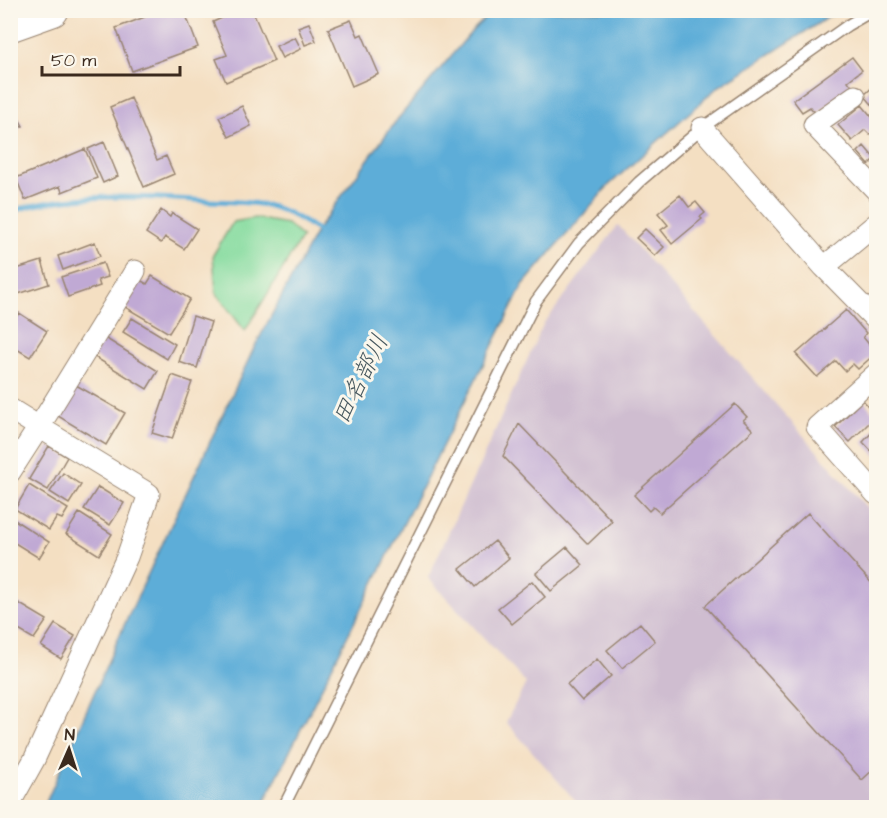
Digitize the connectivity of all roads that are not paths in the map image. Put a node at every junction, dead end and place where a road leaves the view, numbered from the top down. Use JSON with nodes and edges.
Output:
{"nodes":[{"id":1,"x":52,"y":10,"type":"edge"},
{"id":2,"x":874,"y":10,"type":"edge"},
{"id":3,"x":10,"y":25,"type":"edge"},
{"id":4,"x":855,"y":96,"type":"dead end"},
{"id":5,"x":702,"y":128,"type":"junction"},
{"id":6,"x":876,"y":190,"type":"edge"},
{"id":7,"x":876,"y":224,"type":"edge"},
{"id":8,"x":824,"y":267,"type":"junction"},
{"id":9,"x":135,"y":271,"type":"dead end"},
{"id":10,"x":876,"y":320,"type":"edge"},
{"id":11,"x":876,"y":374,"type":"edge"},
{"id":12,"x":10,"y":409,"type":"edge"},
{"id":13,"x":39,"y":427,"type":"junction"},
{"id":14,"x":10,"y":472,"type":"edge"},
{"id":15,"x":876,"y":494,"type":"edge"},
{"id":16,"x":10,"y":803,"type":"edge"},
{"id":17,"x":283,"y":807,"type":"edge"}],
"edges":[{"from":1,"to":3,"type":"highway"},
{"from":2,"to":5,"type":"lane"},
{"from":4,"to":6,"type":"street"},
{"from":5,"to":8,"type":"street"},
{"from":5,"to":17,"type":"lane"},
{"from":7,"to":8,"type":"street"},
{"from":8,"to":10,"type":"street"},
{"from":9,"to":13,"type":"street"},
{"from":11,"to":15,"type":"street"},
{"from":12,"to":13,"type":"street"},
{"from":13,"to":14,"type":"street"},
{"from":13,"to":16,"type":"street"}]}
